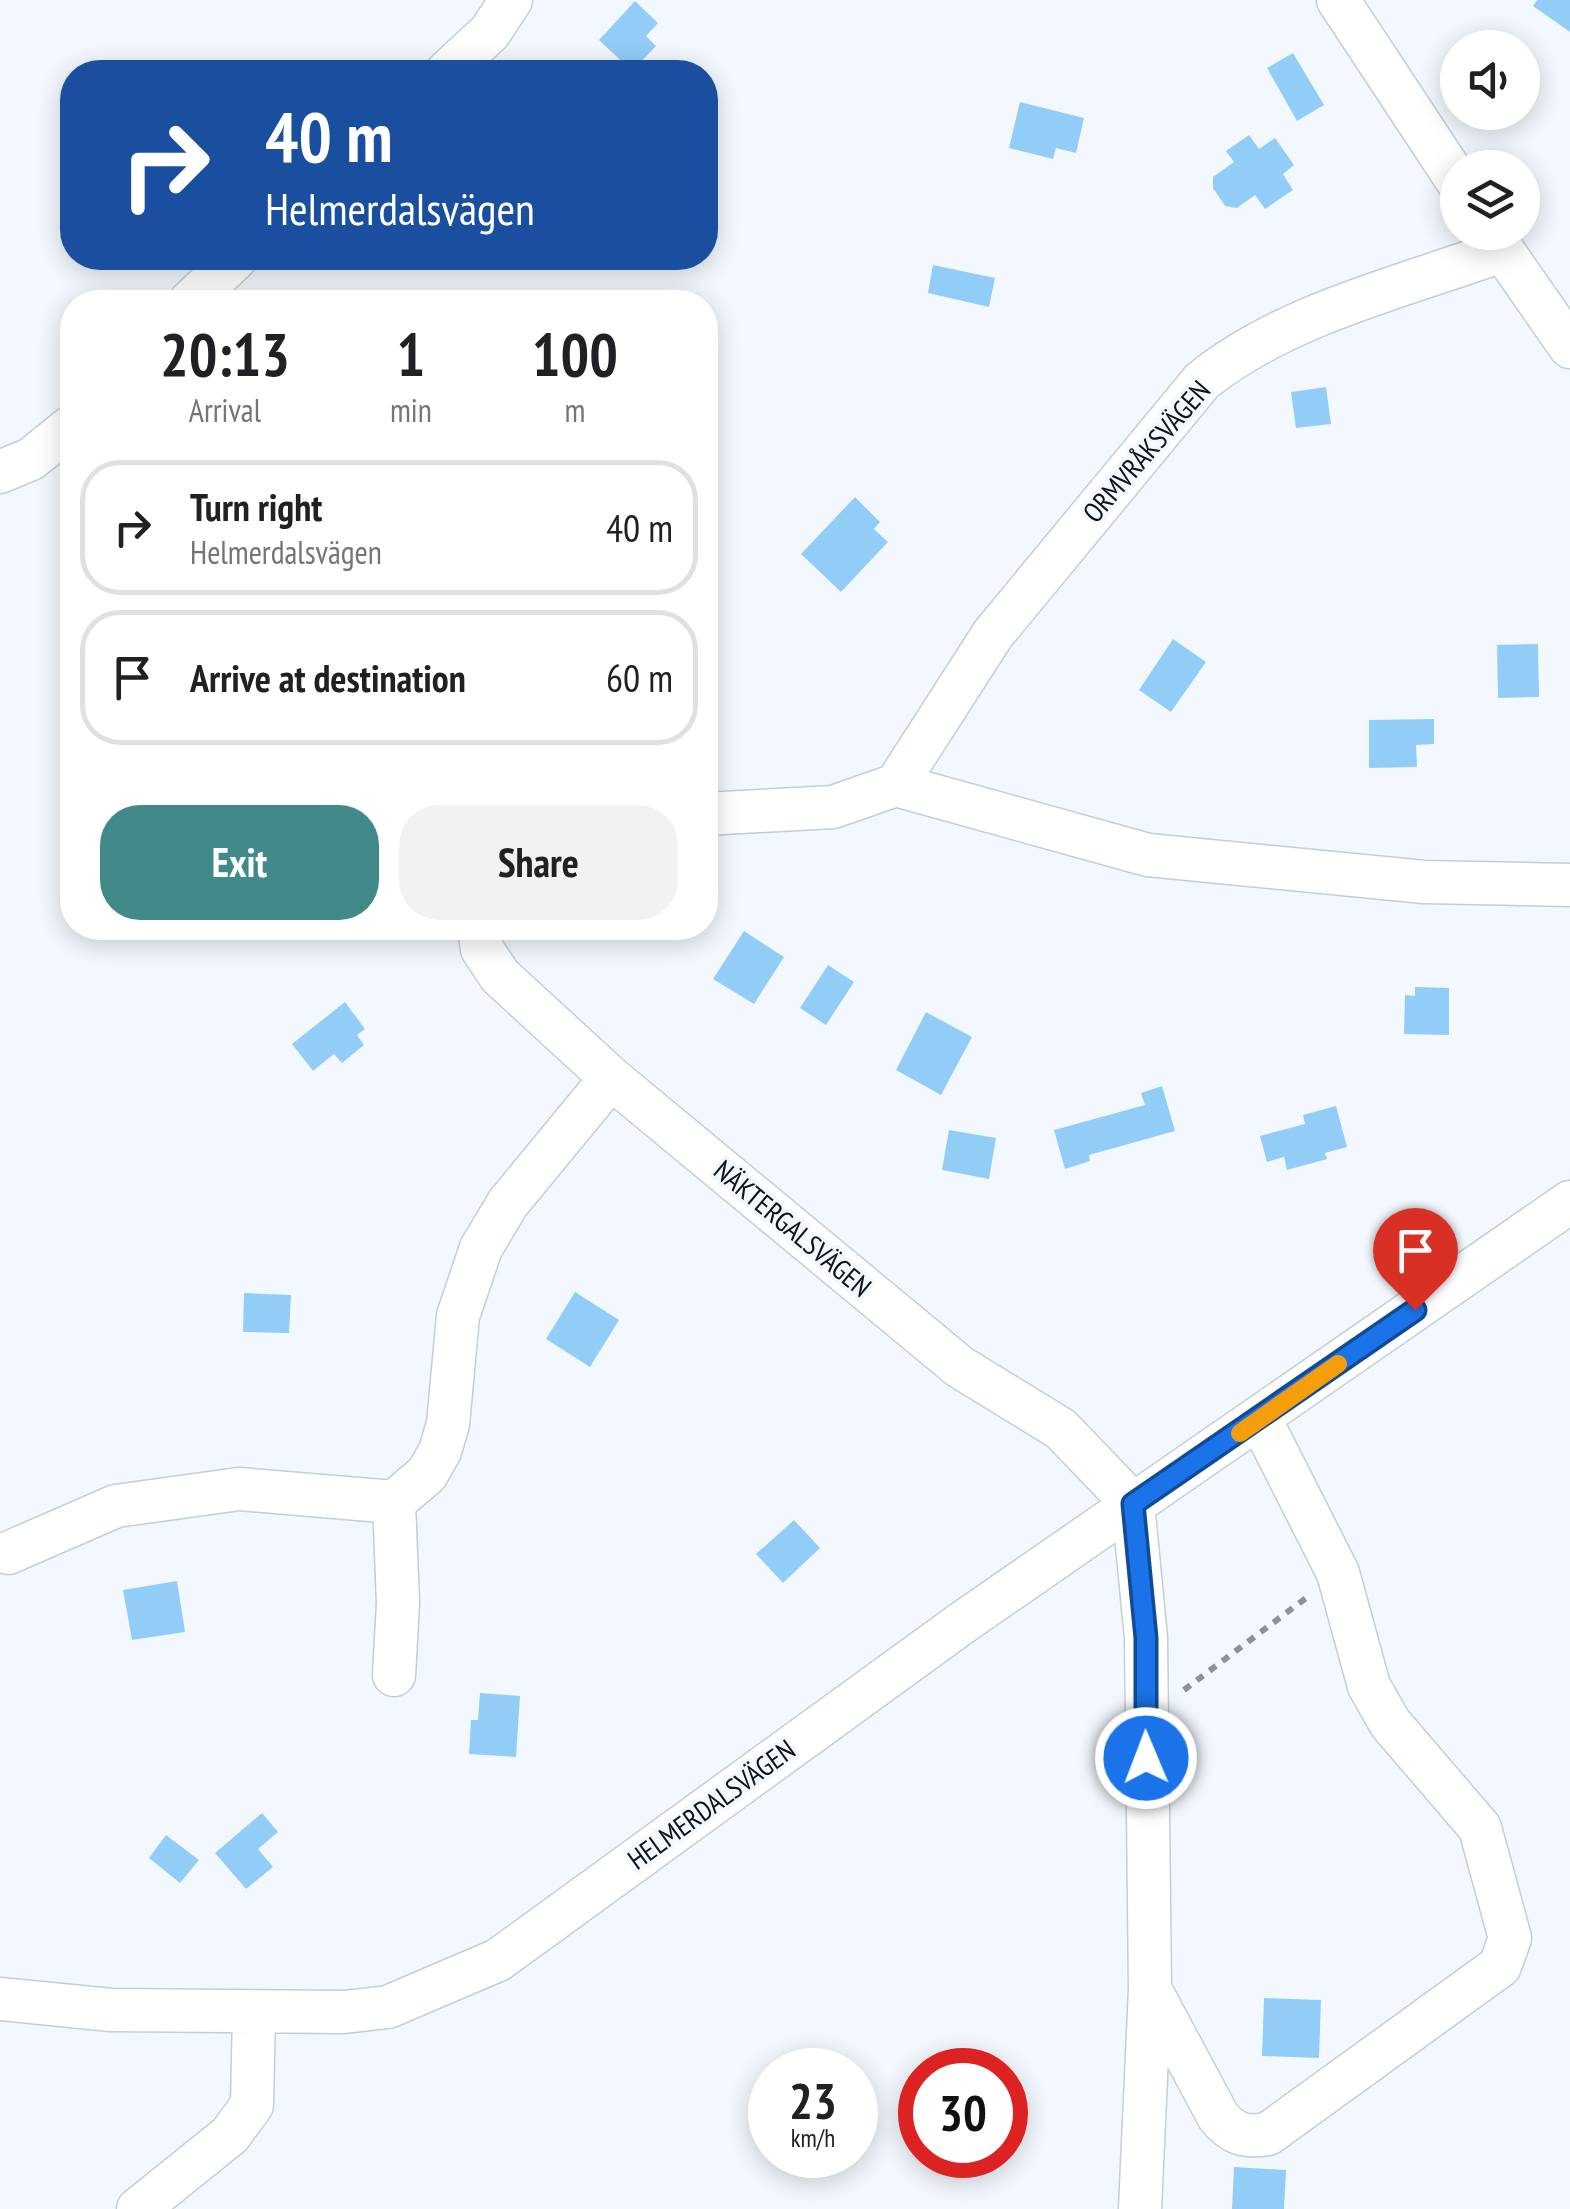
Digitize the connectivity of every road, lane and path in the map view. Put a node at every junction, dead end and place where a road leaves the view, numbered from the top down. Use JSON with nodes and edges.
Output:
{"nodes":[{"id":1,"x":511,"y":0,"type":"edge"},
{"id":2,"x":1338,"y":0,"type":"edge"},
{"id":3,"x":459,"y":60,"type":"edge"},
{"id":4,"x":1440,"y":155,"type":"edge"},
{"id":5,"x":1477,"y":250,"type":"edge"},
{"id":6,"x":1502,"y":250,"type":"edge"},
{"id":7,"x":223,"y":270,"type":"edge"},
{"id":8,"x":203,"y":290,"type":"edge"},
{"id":9,"x":1570,"y":347,"type":"edge"},
{"id":10,"x":60,"y":436,"type":"edge"},
{"id":11,"x":0,"y":472,"type":"edge"},
{"id":12,"x":896,"y":785,"type":"junction"},
{"id":13,"x":718,"y":813,"type":"edge"},
{"id":14,"x":1570,"y":885,"type":"edge"},
{"id":15,"x":481,"y":940,"type":"edge"},
{"id":16,"x":611,"y":1078,"type":"junction"},
{"id":17,"x":1570,"y":1202,"type":"edge"},
{"id":18,"x":1260,"y":1419,"type":"junction"},
{"id":19,"x":394,"y":1502,"type":"junction"},
{"id":20,"x":1133,"y":1504,"type":"junction"},
{"id":21,"x":8,"y":1553,"type":"dead end"},
{"id":22,"x":1338,"y":1573,"type":"junction"},
{"id":23,"x":394,"y":1675,"type":"dead end"},
{"id":24,"x":1146,"y":1720,"type":"junction"},
{"id":25,"x":1150,"y":1989,"type":"junction"},
{"id":26,"x":0,"y":1999,"type":"edge"},
{"id":27,"x":254,"y":2012,"type":"junction"},
{"id":28,"x":138,"y":2209,"type":"edge"},
{"id":29,"x":1140,"y":2209,"type":"edge"}],
"edges":[{"from":1,"to":3,"type":"street"},
{"from":2,"to":4,"type":"street"},
{"from":5,"to":12,"type":"street","name":"ORMVRÅKSVÄGEN"},
{"from":6,"to":9,"type":"street"},
{"from":7,"to":8,"type":"street"},
{"from":10,"to":11,"type":"street"},
{"from":12,"to":13,"type":"street"},
{"from":12,"to":14,"type":"street"},
{"from":15,"to":16,"type":"street","name":"NÄKTERGALSVÄGEN"},
{"from":16,"to":19,"type":"street"},
{"from":16,"to":20,"type":"street","name":"NÄKTERGALSVÄGEN"},
{"from":17,"to":18,"type":"street","name":"HELMERDALSVÄGEN"},
{"from":18,"to":20,"type":"street","name":"HELMERDALSVÄGEN"},
{"from":18,"to":22,"type":"street"},
{"from":19,"to":21,"type":"street"},
{"from":19,"to":23,"type":"street"},
{"from":20,"to":24,"type":"street"},
{"from":20,"to":27,"type":"street","name":"HELMERDALSVÄGEN"},
{"from":22,"to":24,"type":"path"},
{"from":22,"to":25,"type":"street"},
{"from":24,"to":25,"type":"street"},
{"from":25,"to":29,"type":"street"},
{"from":26,"to":27,"type":"street","name":"HELMERDALSVÄGEN"},
{"from":27,"to":28,"type":"street"}]}
